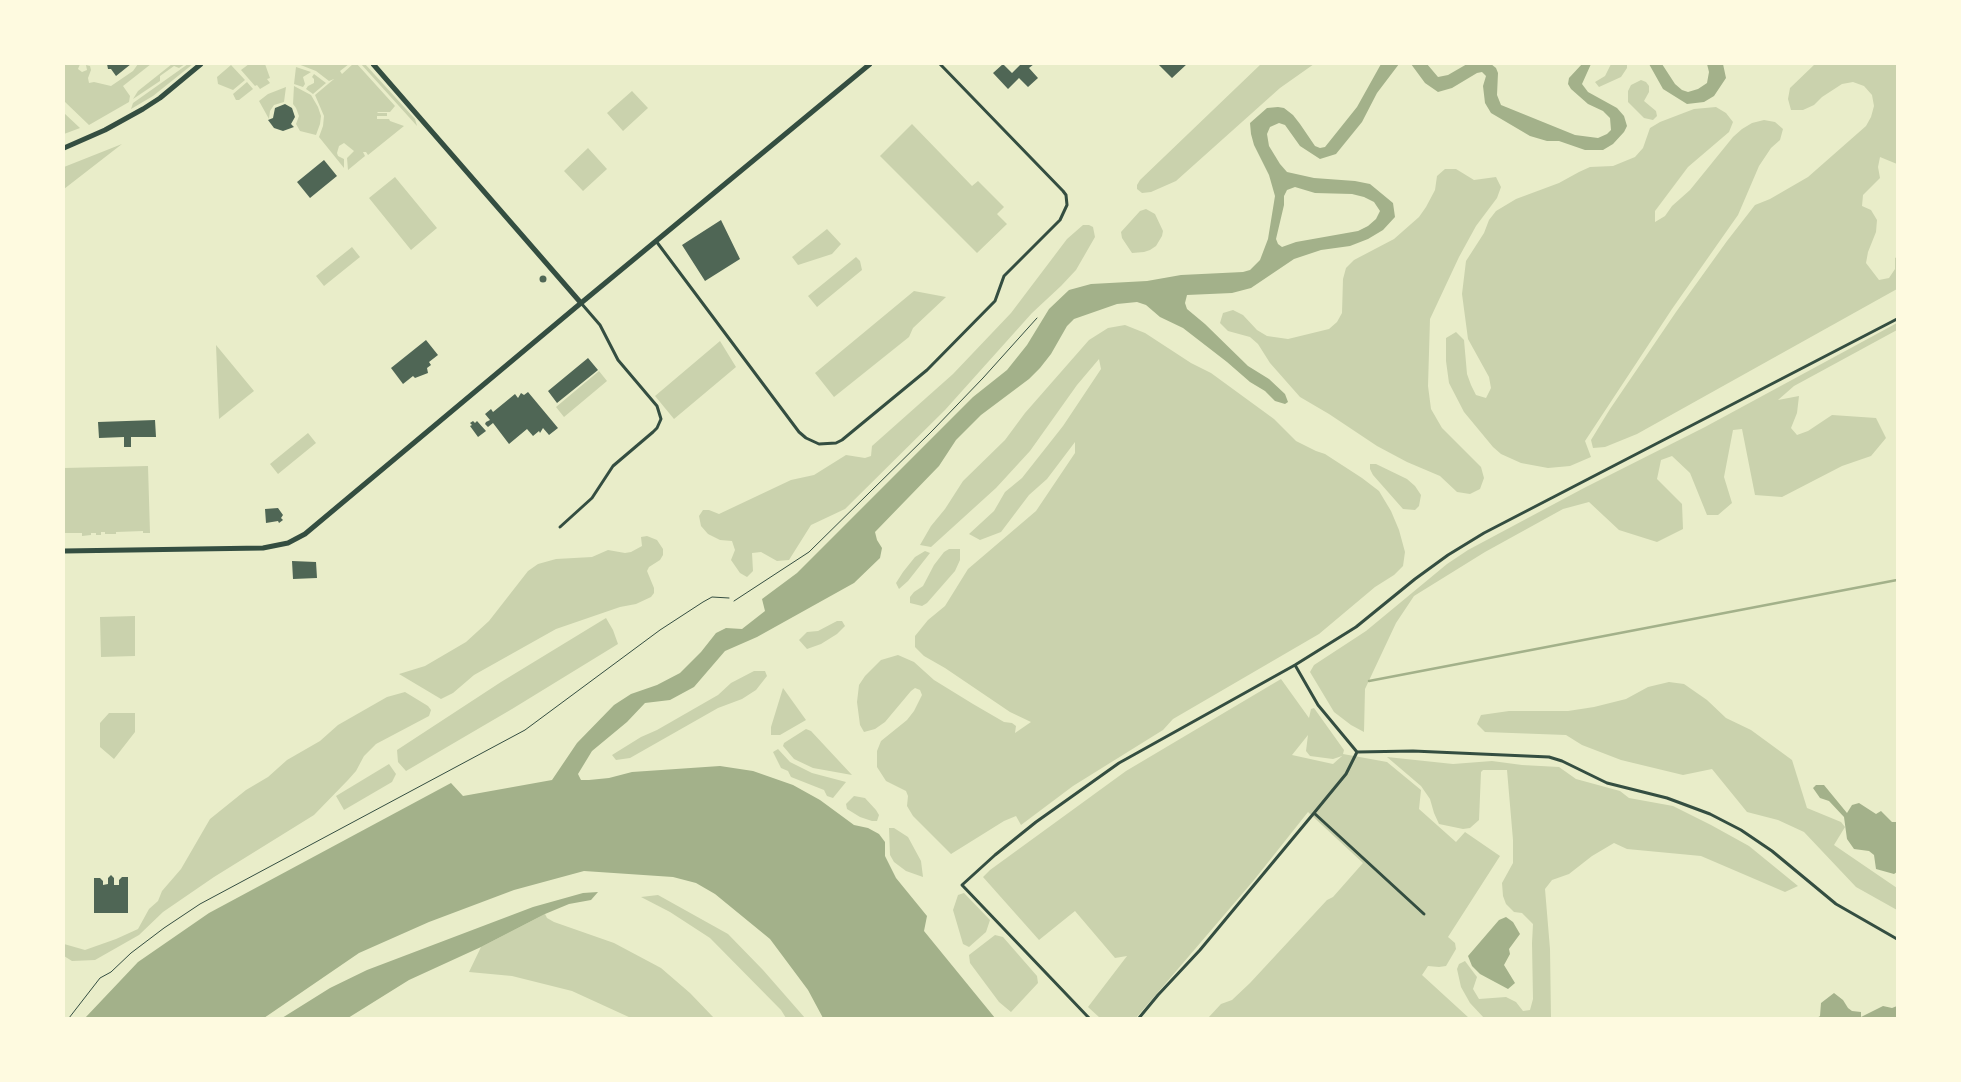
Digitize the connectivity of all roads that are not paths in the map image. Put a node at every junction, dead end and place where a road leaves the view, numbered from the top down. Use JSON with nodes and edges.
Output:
{"nodes":[{"id":1,"x":201,"y":64,"type":"edge"},
{"id":2,"x":373,"y":64,"type":"edge"},
{"id":3,"x":870,"y":64,"type":"edge"},
{"id":4,"x":940,"y":64,"type":"edge"},
{"id":5,"x":64,"y":148,"type":"edge"},
{"id":6,"x":656,"y":241,"type":"junction"},
{"id":7,"x":581,"y":302,"type":"junction"},
{"id":8,"x":1897,"y":319,"type":"edge"},
{"id":9,"x":560,"y":527,"type":"dead end"},
{"id":10,"x":64,"y":551,"type":"edge"},
{"id":11,"x":1294,"y":665,"type":"junction"},
{"id":12,"x":1357,"y":752,"type":"junction"},
{"id":13,"x":1314,"y":813,"type":"junction"},
{"id":14,"x":1424,"y":914,"type":"dead end"},
{"id":15,"x":1897,"y":939,"type":"edge"},
{"id":16,"x":1089,"y":1018,"type":"edge"},
{"id":17,"x":1139,"y":1018,"type":"edge"}],
"edges":[{"from":1,"to":5,"type":"main road"},
{"from":2,"to":7,"type":"main road"},
{"from":3,"to":6,"type":"main road"},
{"from":4,"to":6,"type":"street"},
{"from":6,"to":7,"type":"main road"},
{"from":7,"to":9,"type":"street"},
{"from":7,"to":10,"type":"main road"},
{"from":8,"to":11,"type":"street"},
{"from":11,"to":12,"type":"street"},
{"from":11,"to":16,"type":"street"},
{"from":12,"to":13,"type":"street"},
{"from":12,"to":15,"type":"street"},
{"from":13,"to":14,"type":"street"},
{"from":13,"to":17,"type":"street"}]}
